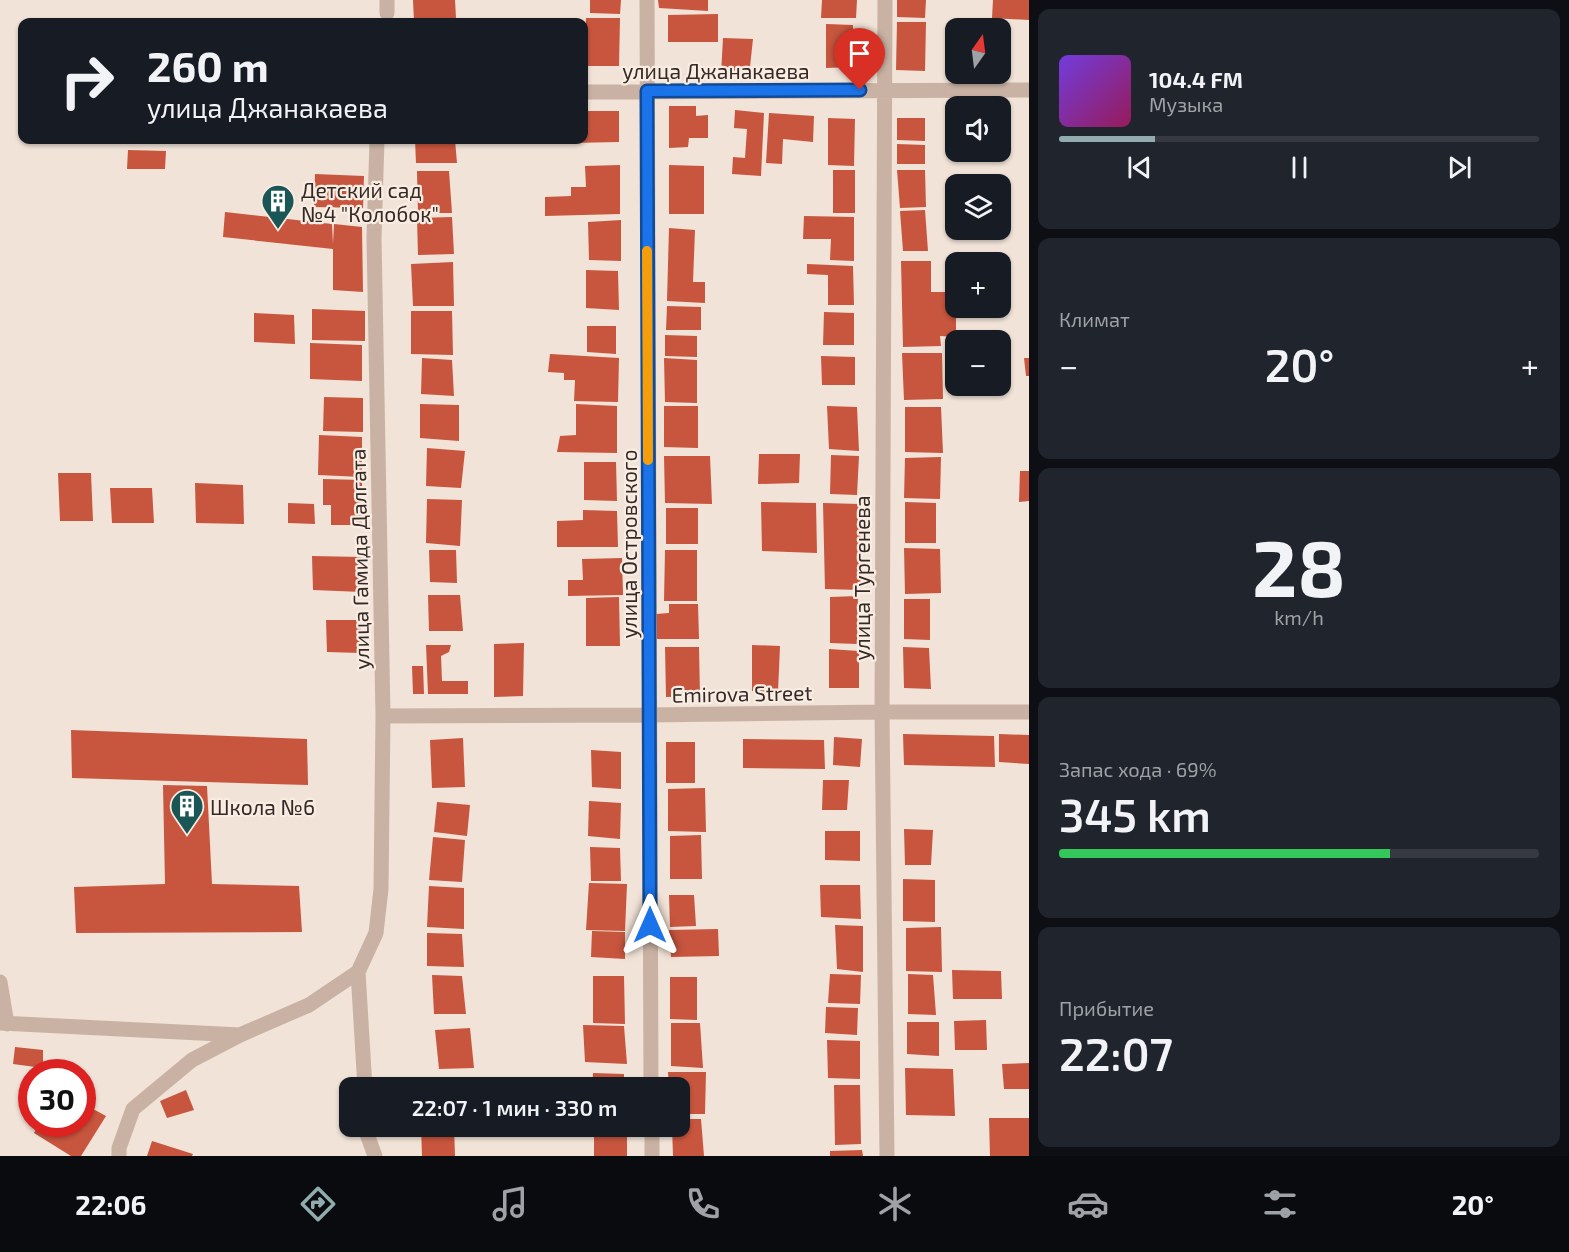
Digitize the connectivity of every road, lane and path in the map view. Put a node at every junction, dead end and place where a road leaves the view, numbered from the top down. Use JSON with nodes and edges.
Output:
{"nodes":[{"id":1,"x":647,"y":0,"type":"edge"},
{"id":2,"x":885,"y":0,"type":"edge"},
{"id":3,"x":884,"y":90,"type":"junction"},
{"id":4,"x":1029,"y":90,"type":"edge"},
{"id":5,"x":647,"y":91,"type":"junction"},
{"id":6,"x":588,"y":92,"type":"edge"},
{"id":7,"x":376,"y":144,"type":"edge"},
{"id":8,"x":882,"y":712,"type":"junction"},
{"id":9,"x":1029,"y":712,"type":"edge"},
{"id":10,"x":649,"y":715,"type":"junction"},
{"id":11,"x":383,"y":716,"type":"junction"},
{"id":12,"x":358,"y":972,"type":"junction"},
{"id":13,"x":0,"y":982,"type":"edge"},
{"id":14,"x":2,"y":1020,"type":"edge"},
{"id":15,"x":240,"y":1035,"type":"junction"},
{"id":16,"x":364,"y":1077,"type":"edge"},
{"id":17,"x":651,"y":1077,"type":"edge"},
{"id":18,"x":368,"y":1137,"type":"edge"},
{"id":19,"x":651,"y":1137,"type":"edge"},
{"id":20,"x":119,"y":1156,"type":"edge"},
{"id":21,"x":375,"y":1156,"type":"edge"},
{"id":22,"x":652,"y":1156,"type":"edge"},
{"id":23,"x":886,"y":1156,"type":"edge"}],
"edges":[{"from":1,"to":5,"type":"street","name":"улица Островского"},
{"from":2,"to":3,"type":"street","name":"улица Тургенева"},
{"from":3,"to":4,"type":"street","name":"улица Джанакаева"},
{"from":3,"to":5,"type":"street","name":"улица Джанакаева"},
{"from":3,"to":8,"type":"street","name":"улица Тургенева"},
{"from":5,"to":6,"type":"street","name":"улица Джанакаева"},
{"from":5,"to":10,"type":"street","name":"улица Островского"},
{"from":7,"to":11,"type":"street","name":"улица Гамида Далгата"},
{"from":8,"to":9,"type":"street","name":"Emirova Street"},
{"from":8,"to":10,"type":"street","name":"Emirova Street"},
{"from":8,"to":23,"type":"street","name":"улица Тургенева"},
{"from":10,"to":11,"type":"street","name":"Emirova Street"},
{"from":10,"to":17,"type":"street","name":"улица Островского"},
{"from":11,"to":12,"type":"street","name":"улица Гамида Далгата"},
{"from":12,"to":15,"type":"street"},
{"from":12,"to":16,"type":"street","name":"улица Гамида Далгата"},
{"from":13,"to":14,"type":"street"},
{"from":14,"to":15,"type":"street"},
{"from":15,"to":20,"type":"street"},
{"from":18,"to":21,"type":"street"},
{"from":19,"to":22,"type":"street"}]}
